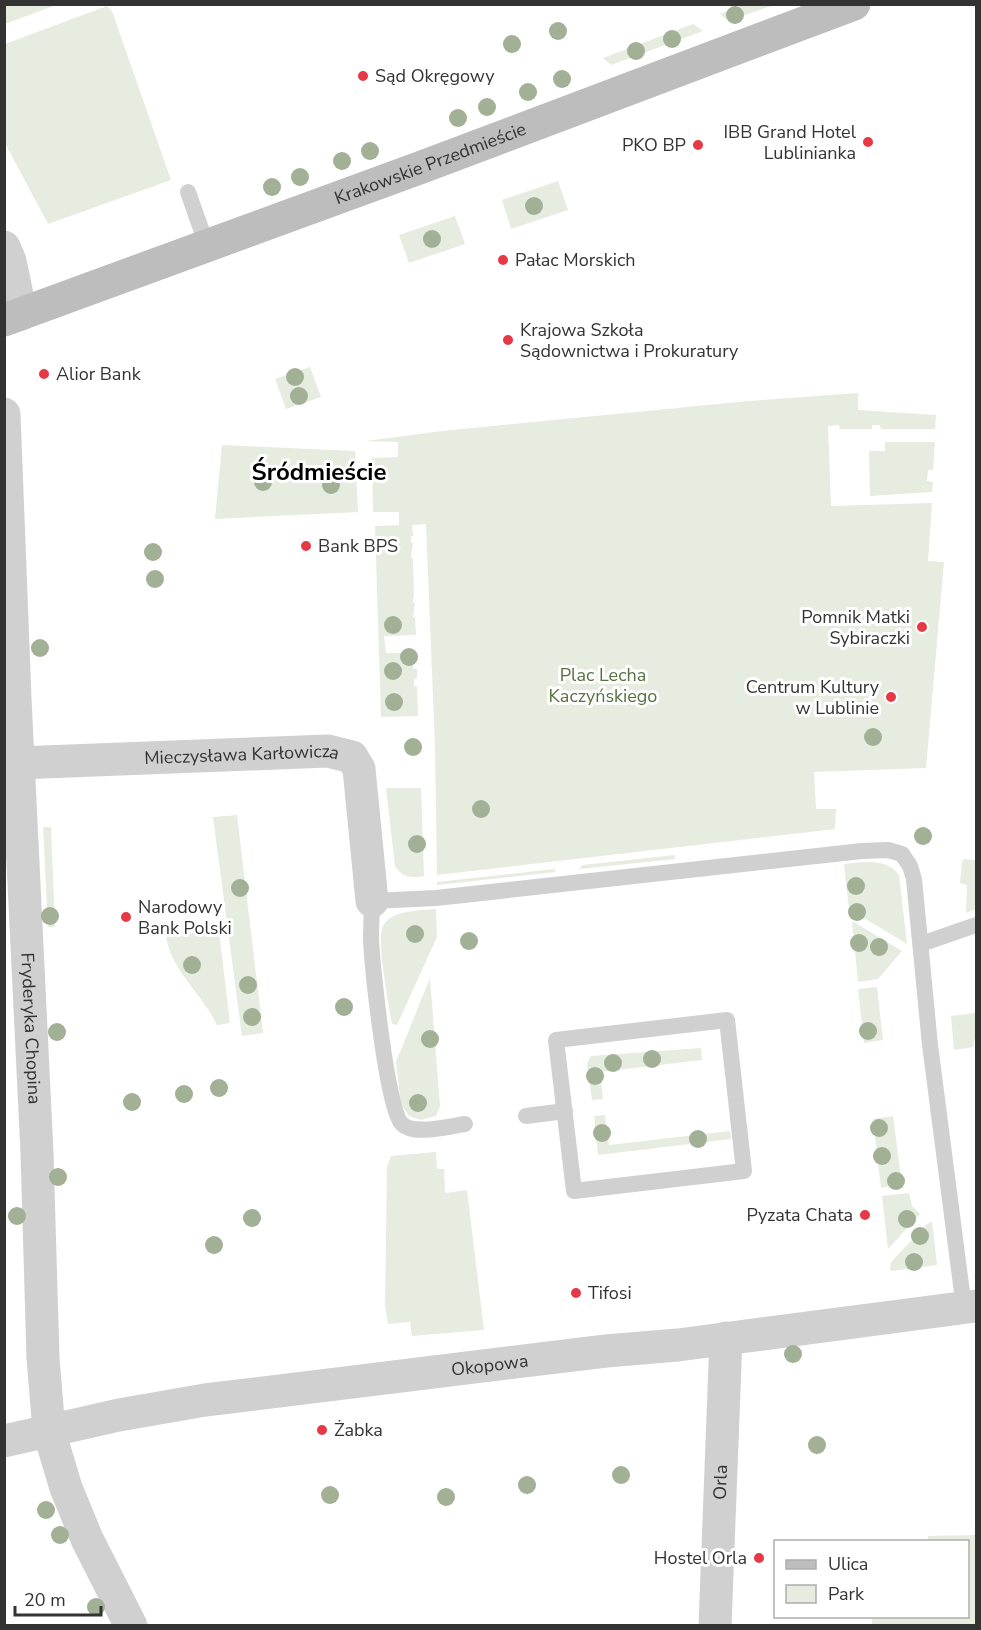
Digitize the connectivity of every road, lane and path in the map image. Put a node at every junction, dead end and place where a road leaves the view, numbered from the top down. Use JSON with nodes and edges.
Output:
{"nodes":[{"id":1,"x":854,"y":4,"type":"edge"},
{"id":2,"x":188,"y":192,"type":"dead end"},
{"id":3,"x":207,"y":246,"type":"junction"},
{"id":4,"x":4,"y":247,"type":"edge"},
{"id":5,"x":9,"y":319,"type":"edge"},
{"id":6,"x":4,"y":414,"type":"edge"},
{"id":7,"x":10,"y":698,"type":"edge"},
{"id":8,"x":18,"y":763,"type":"junction"},
{"id":9,"x":372,"y":901,"type":"junction"},
{"id":10,"x":976,"y":925,"type":"edge"},
{"id":11,"x":921,"y":944,"type":"junction"},
{"id":12,"x":19,"y":1088,"type":"edge"},
{"id":13,"x":564,"y":1111,"type":"junction"},
{"id":14,"x":526,"y":1116,"type":"dead end"},
{"id":15,"x":465,"y":1124,"type":"dead end"},
{"id":16,"x":970,"y":1307,"type":"edge"},
{"id":17,"x":726,"y":1338,"type":"junction"},
{"id":18,"x":49,"y":1431,"type":"junction"},
{"id":19,"x":4,"y":1441,"type":"edge"},
{"id":20,"x":131,"y":1626,"type":"edge"},
{"id":21,"x":715,"y":1626,"type":"edge"}],
"edges":[{"from":1,"to":3,"type":"street","name":"Krakowskie Przedmieście"},
{"from":2,"to":3,"type":"lane"},
{"from":3,"to":5,"type":"street","name":"Krakowskie Przedmieście"},
{"from":4,"to":5,"type":"street"},
{"from":6,"to":7,"type":"street","name":"Fryderyka Chopina"},
{"from":7,"to":8,"type":"street","name":"Fryderyka Chopina"},
{"from":8,"to":9,"type":"street","name":"Mieczysława Karłowicza"},
{"from":8,"to":12,"type":"street","name":"Fryderyka Chopina"},
{"from":9,"to":11,"type":"lane"},
{"from":9,"to":15,"type":"lane"},
{"from":10,"to":11,"type":"lane"},
{"from":11,"to":16,"type":"lane"},
{"from":12,"to":18,"type":"street","name":"Fryderyka Chopina"},
{"from":13,"to":13,"type":"lane"},
{"from":13,"to":14,"type":"lane"},
{"from":16,"to":17,"type":"street","name":"Okopowa"},
{"from":17,"to":18,"type":"street","name":"Okopowa"},
{"from":17,"to":21,"type":"street","name":"Orla"},
{"from":18,"to":19,"type":"street","name":"Okopowa"},
{"from":18,"to":20,"type":"street","name":"Fryderyka Chopina"}]}
